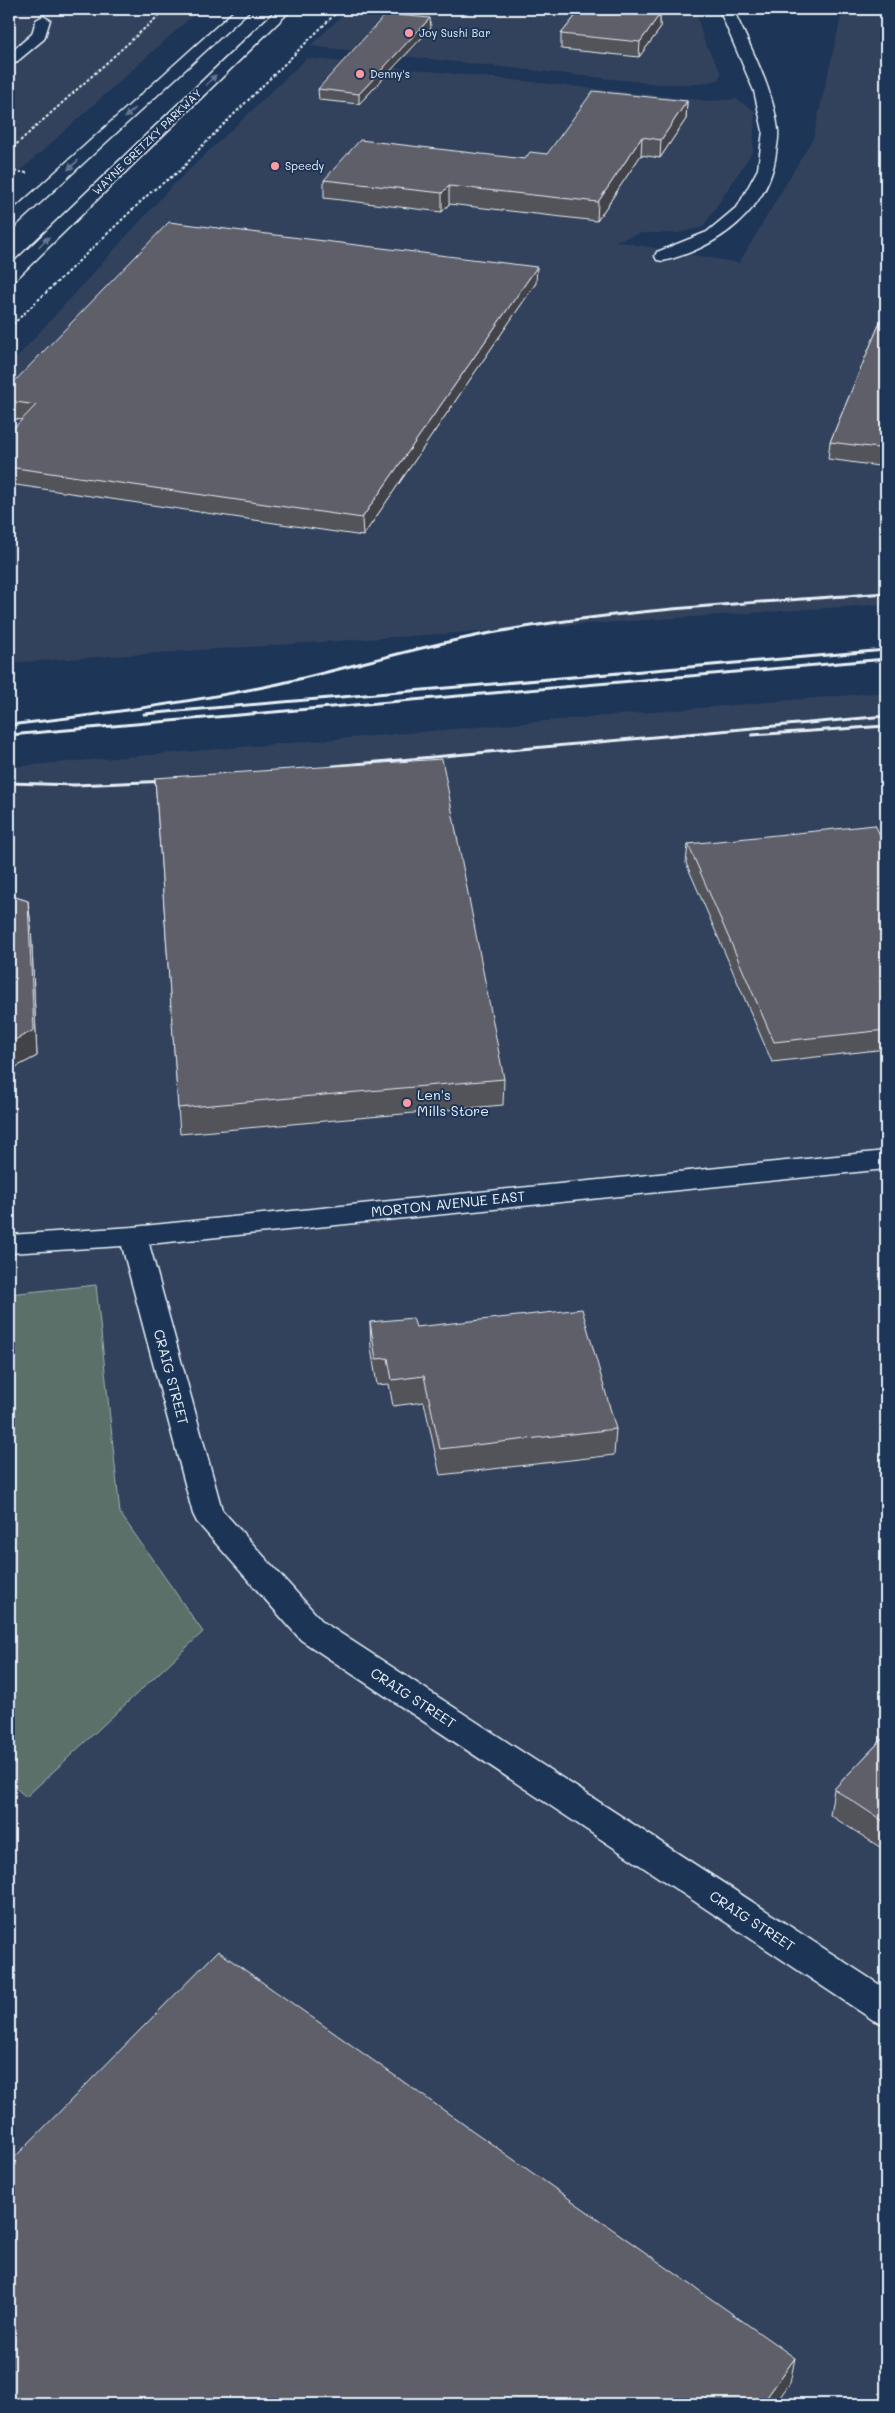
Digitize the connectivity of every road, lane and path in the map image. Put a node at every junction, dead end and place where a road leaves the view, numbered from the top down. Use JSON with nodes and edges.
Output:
{"nodes":[{"id":1,"x":166,"y":9,"type":"edge"},
{"id":2,"x":244,"y":9,"type":"edge"},
{"id":3,"x":285,"y":9,"type":"edge"},
{"id":4,"x":340,"y":9,"type":"edge"},
{"id":5,"x":726,"y":9,"type":"edge"},
{"id":6,"x":43,"y":20,"type":"dead end"},
{"id":7,"x":9,"y":61,"type":"edge"},
{"id":8,"x":9,"y":151,"type":"edge"},
{"id":9,"x":9,"y":223,"type":"edge"},
{"id":10,"x":663,"y":256,"type":"dead end"},
{"id":11,"x":9,"y":276,"type":"edge"},
{"id":12,"x":9,"y":328,"type":"edge"},
{"id":13,"x":886,"y":1160,"type":"edge"},
{"id":14,"x":133,"y":1236,"type":"junction"},
{"id":15,"x":9,"y":1244,"type":"edge"},
{"id":16,"x":886,"y":2010,"type":"edge"}],
"edges":[{"from":1,"to":8,"type":"path"},
{"from":2,"to":9,"type":"street","one_way":true},
{"from":11,"to":3,"type":"street","name":"WAYNE GRETZKY PARKWAY","one_way":true},
{"from":4,"to":12,"type":"path"},
{"from":5,"to":10,"type":"street"},
{"from":6,"to":7,"type":"street"},
{"from":13,"to":14,"type":"street","name":"MORTON AVENUE EAST"},
{"from":14,"to":15,"type":"street","name":"MORTON AVENUE EAST"},
{"from":14,"to":16,"type":"street","name":"CRAIG STREET"}]}
